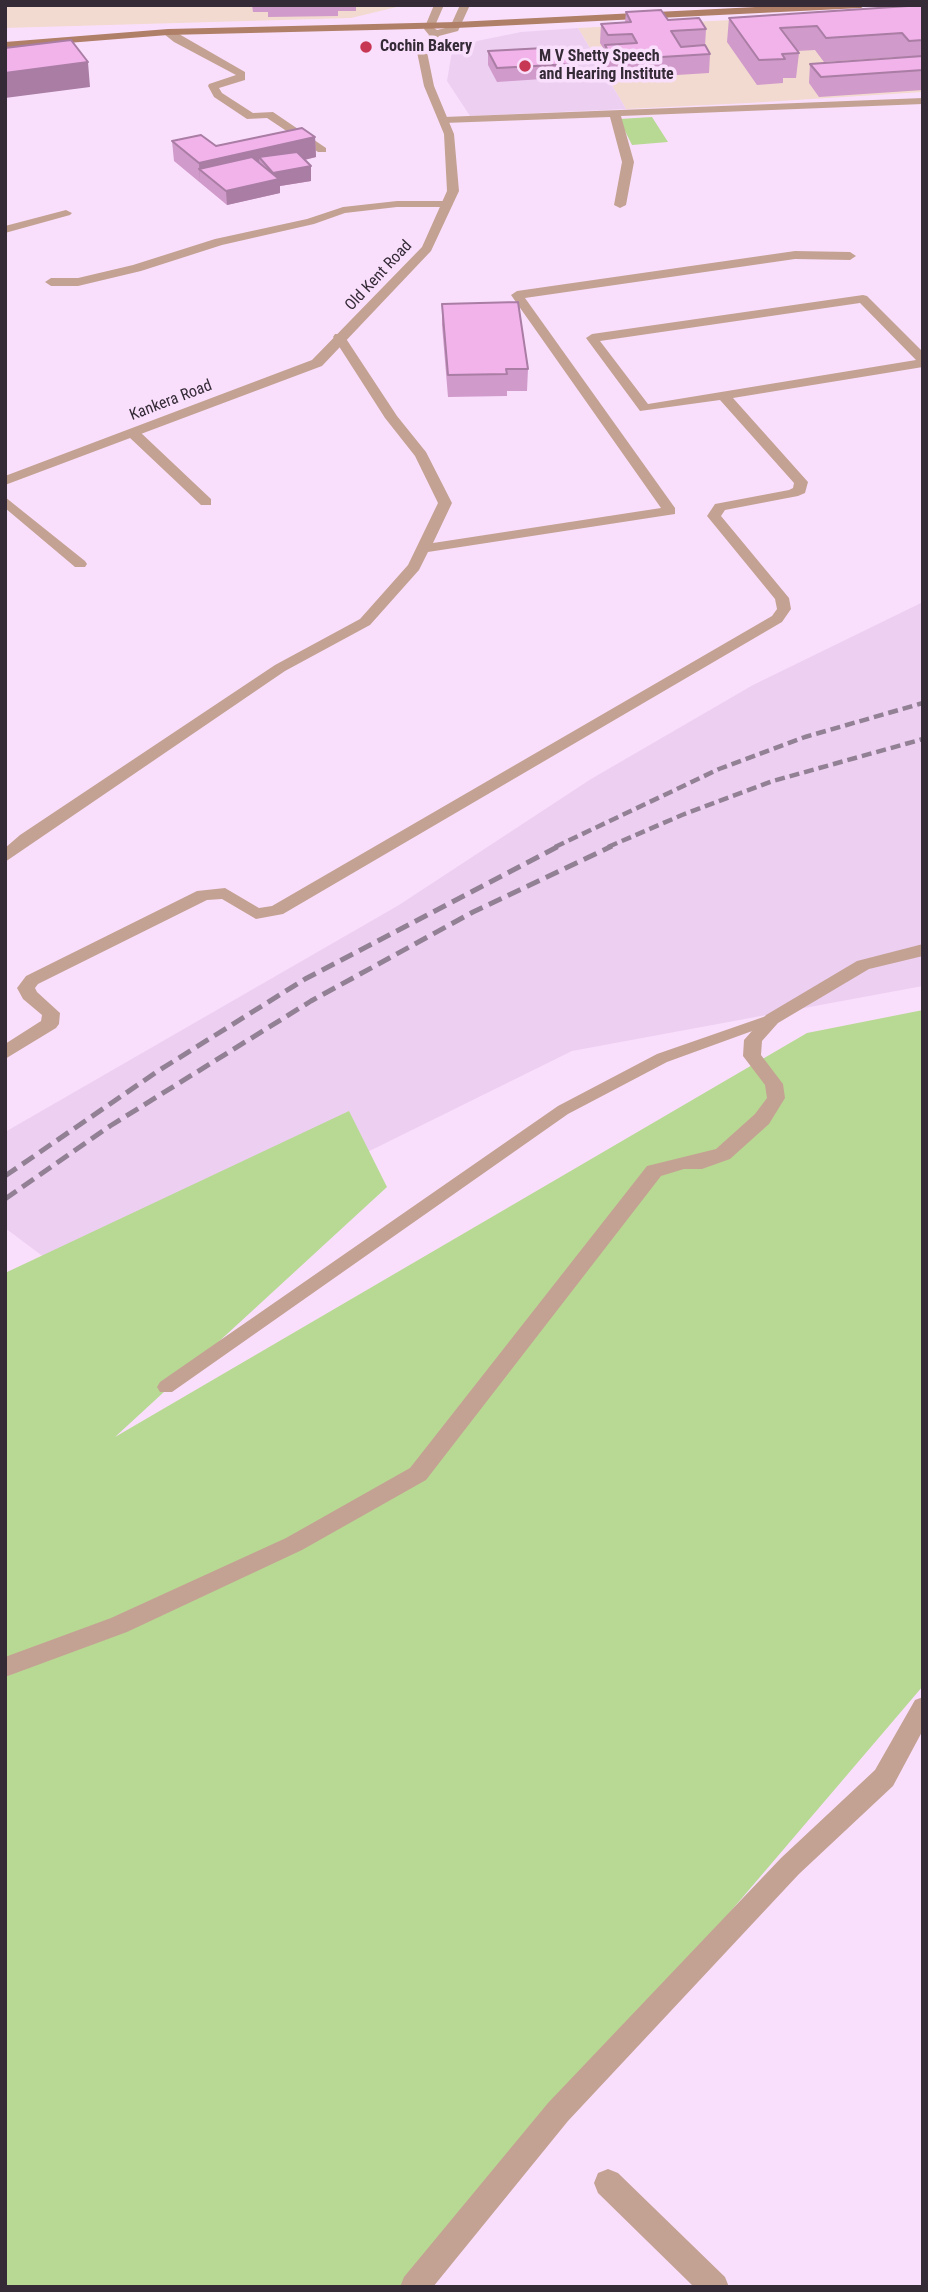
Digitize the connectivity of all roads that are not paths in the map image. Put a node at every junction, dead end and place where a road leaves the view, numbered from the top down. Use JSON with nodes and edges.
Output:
{"nodes":[{"id":1,"x":439,"y":5,"type":"edge"},
{"id":2,"x":701,"y":5,"type":"edge"},
{"id":3,"x":861,"y":5,"type":"edge"},
{"id":4,"x":460,"y":15,"type":"edge"},
{"id":5,"x":433,"y":26,"type":"junction"},
{"id":6,"x":168,"y":32,"type":"junction"},
{"id":7,"x":9,"y":42,"type":"edge"},
{"id":8,"x":923,"y":101,"type":"edge"},
{"id":9,"x":615,"y":114,"type":"junction"},
{"id":10,"x":444,"y":120,"type":"junction"},
{"id":11,"x":322,"y":150,"type":"dead end"},
{"id":12,"x":447,"y":204,"type":"junction"},
{"id":13,"x":620,"y":205,"type":"dead end"},
{"id":14,"x":66,"y":213,"type":"dead end"},
{"id":15,"x":5,"y":230,"type":"edge"},
{"id":16,"x":850,"y":256,"type":"dead end"},
{"id":17,"x":51,"y":282,"type":"dead end"},
{"id":18,"x":340,"y":337,"type":"junction"},
{"id":19,"x":923,"y":361,"type":"edge"},
{"id":20,"x":723,"y":396,"type":"junction"},
{"id":21,"x":134,"y":434,"type":"junction"},
{"id":22,"x":7,"y":479,"type":"edge"},
{"id":23,"x":5,"y":500,"type":"edge"},
{"id":24,"x":206,"y":502,"type":"dead end"},
{"id":25,"x":423,"y":549,"type":"junction"},
{"id":26,"x":80,"y":564,"type":"dead end"},
{"id":27,"x":5,"y":857,"type":"edge"},
{"id":28,"x":923,"y":950,"type":"edge"},
{"id":29,"x":772,"y":1019,"type":"junction"},
{"id":30,"x":5,"y":1053,"type":"edge"},
{"id":31,"x":166,"y":1387,"type":"dead end"},
{"id":32,"x":5,"y":1667,"type":"edge"},
{"id":33,"x":923,"y":1707,"type":"edge"},
{"id":34,"x":608,"y":2183,"type":"dead end"},
{"id":35,"x":414,"y":2287,"type":"edge"},
{"id":36,"x":715,"y":2287,"type":"edge"}],
"edges":[{"from":1,"to":5,"type":"street"},
{"from":2,"to":4,"type":"main road"},
{"from":3,"to":4,"type":"main road"},
{"from":4,"to":5,"type":"main road"},
{"from":5,"to":6,"type":"main road"},
{"from":5,"to":7,"type":"main road"},
{"from":5,"to":10,"type":"street","name":"Old Kent Road"},
{"from":6,"to":7,"type":"main road"},
{"from":6,"to":11,"type":"street"},
{"from":8,"to":9,"type":"street"},
{"from":9,"to":10,"type":"street"},
{"from":9,"to":13,"type":"street"},
{"from":10,"to":12,"type":"street","name":"Old Kent Road"},
{"from":12,"to":17,"type":"street"},
{"from":12,"to":18,"type":"street","name":"Old Kent Road"},
{"from":14,"to":15,"type":"street"},
{"from":16,"to":25,"type":"street"},
{"from":18,"to":21,"type":"street","name":"Kankera Road"},
{"from":18,"to":25,"type":"street"},
{"from":19,"to":20,"type":"street"},
{"from":19,"to":20,"type":"street"},
{"from":20,"to":30,"type":"street"},
{"from":21,"to":22,"type":"street","name":"Kankera Road"},
{"from":21,"to":24,"type":"street"},
{"from":23,"to":26,"type":"street"},
{"from":25,"to":27,"type":"street"},
{"from":28,"to":29,"type":"street"},
{"from":29,"to":31,"type":"lane"},
{"from":29,"to":32,"type":"street"},
{"from":33,"to":35,"type":"street"},
{"from":34,"to":36,"type":"street"}]}
